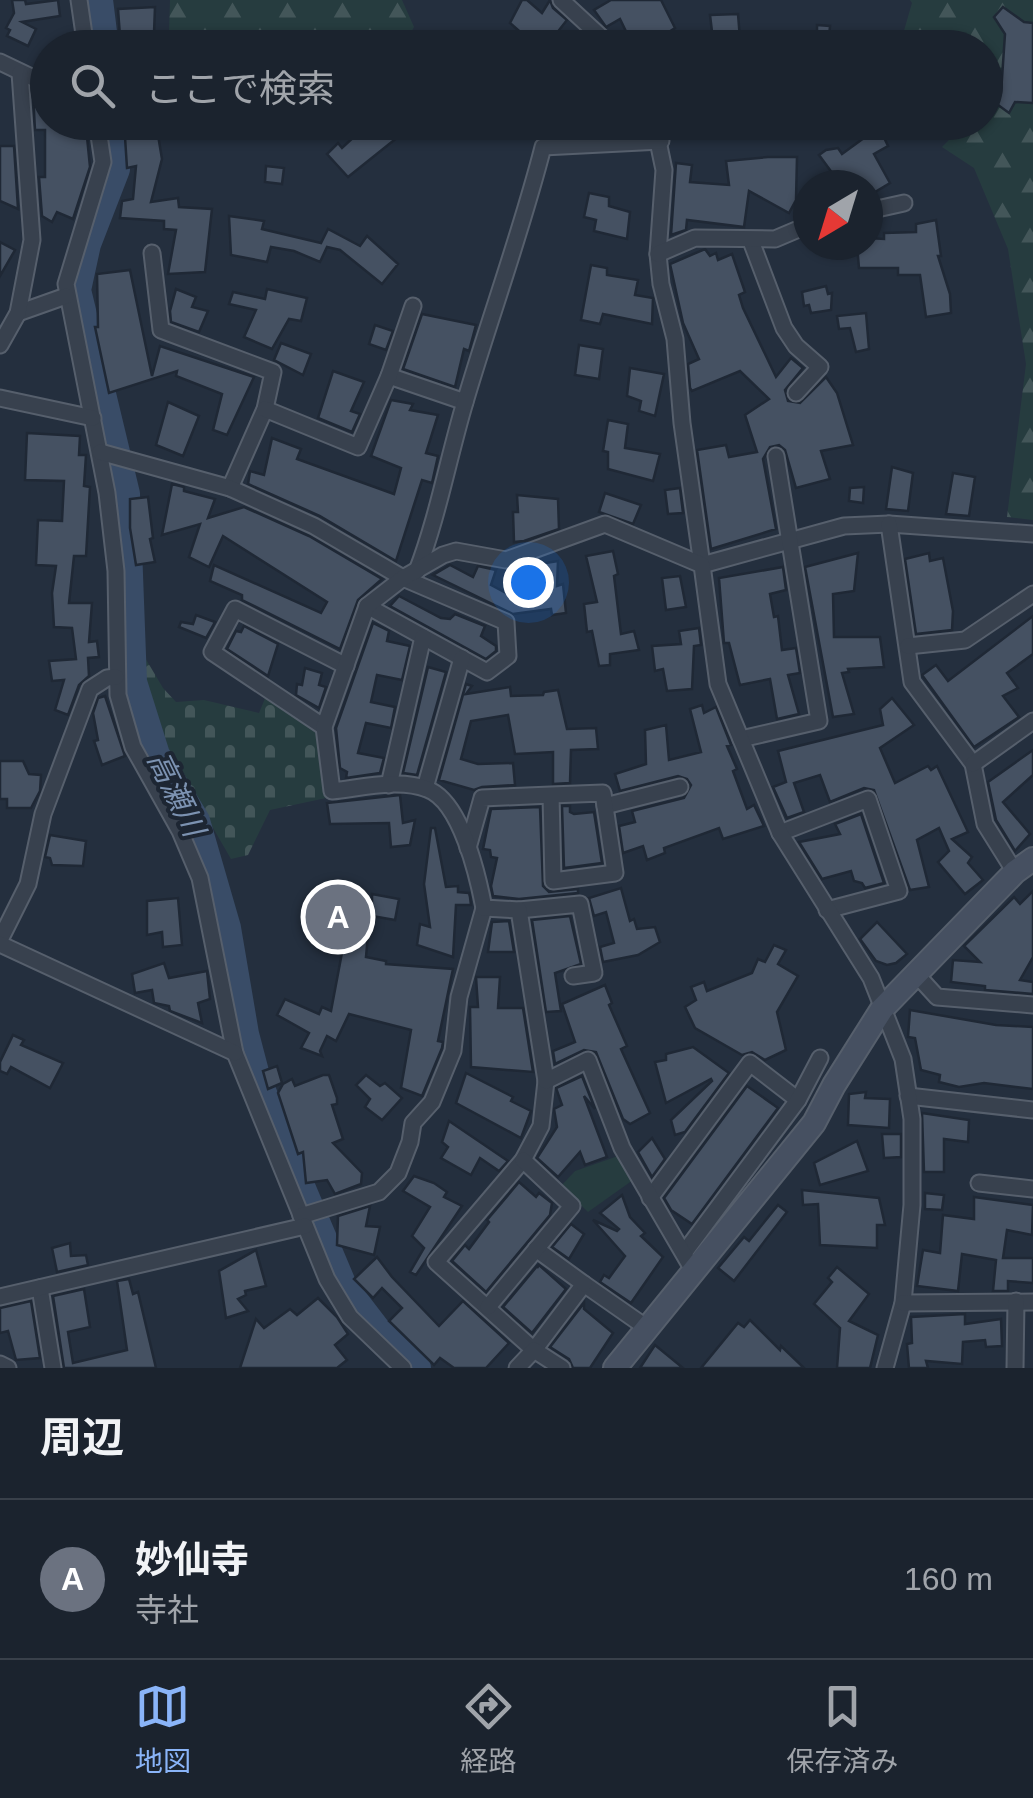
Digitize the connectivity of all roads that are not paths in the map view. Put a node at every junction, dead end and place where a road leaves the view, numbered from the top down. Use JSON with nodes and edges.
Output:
{"nodes":[{"id":1,"x":79,"y":0,"type":"edge"},
{"id":2,"x":561,"y":0,"type":"edge"},
{"id":3,"x":83,"y":30,"type":"edge"},
{"id":4,"x":594,"y":30,"type":"edge"},
{"id":5,"x":0,"y":62,"type":"edge"},
{"id":6,"x":20,"y":73,"type":"junction"},
{"id":7,"x":30,"y":77,"type":"edge"},
{"id":8,"x":100,"y":140,"type":"edge"},
{"id":9,"x":661,"y":141,"type":"joint"},
{"id":10,"x":904,"y":202,"type":"dead end"},
{"id":11,"x":883,"y":207,"type":"edge"},
{"id":12,"x":793,"y":231,"type":"edge"},
{"id":13,"x":751,"y":240,"type":"junction"},
{"id":14,"x":152,"y":253,"type":"dead end"},
{"id":15,"x":658,"y":254,"type":"junction"},
{"id":16,"x":66,"y":296,"type":"junction"},
{"id":17,"x":414,"y":306,"type":"dead end"},
{"id":18,"x":18,"y":313,"type":"junction"},
{"id":19,"x":0,"y":345,"type":"edge"},
{"id":20,"x":388,"y":376,"type":"junction"},
{"id":21,"x":796,"y":394,"type":"dead end"},
{"id":22,"x":0,"y":398,"type":"edge"},
{"id":23,"x":465,"y":402,"type":"junction"},
{"id":24,"x":265,"y":409,"type":"junction"},
{"id":25,"x":94,"y":418,"type":"junction"},
{"id":26,"x":100,"y":452,"type":"junction"},
{"id":27,"x":776,"y":456,"type":"dead end"},
{"id":28,"x":230,"y":488,"type":"junction"},
{"id":29,"x":889,"y":524,"type":"junction"},
{"id":30,"x":1033,"y":534,"type":"edge"},
{"id":31,"x":789,"y":540,"type":"junction"},
{"id":32,"x":702,"y":565,"type":"junction"},
{"id":33,"x":410,"y":574,"type":"junction"},
{"id":34,"x":1033,"y":594,"type":"edge"},
{"id":35,"x":367,"y":606,"type":"junction"},
{"id":36,"x":423,"y":636,"type":"junction"},
{"id":37,"x":908,"y":646,"type":"junction"},
{"id":38,"x":462,"y":658,"type":"junction"},
{"id":39,"x":346,"y":666,"type":"junction"},
{"id":40,"x":116,"y":677,"type":"junction"},
{"id":41,"x":1033,"y":721,"type":"edge"},
{"id":42,"x":324,"y":727,"type":"junction"},
{"id":43,"x":741,"y":739,"type":"junction"},
{"id":44,"x":973,"y":764,"type":"junction"},
{"id":45,"x":389,"y":785,"type":"junction"},
{"id":46,"x":680,"y":787,"type":"dead end"},
{"id":47,"x":426,"y":788,"type":"junction"},
{"id":48,"x":552,"y":795,"type":"junction"},
{"id":49,"x":605,"y":806,"type":"junction"},
{"id":50,"x":780,"y":833,"type":"junction"},
{"id":51,"x":468,"y":848,"type":"junction"},
{"id":52,"x":1024,"y":865,"type":"edge"},
{"id":53,"x":484,"y":908,"type":"junction"},
{"id":54,"x":520,"y":910,"type":"junction"},
{"id":55,"x":827,"y":910,"type":"junction"},
{"id":56,"x":0,"y":942,"type":"edge"},
{"id":57,"x":916,"y":974,"type":"junction"},
{"id":58,"x":573,"y":976,"type":"dead end"},
{"id":59,"x":1033,"y":1004,"type":"edge"},
{"id":60,"x":882,"y":1008,"type":"junction"},
{"id":61,"x":235,"y":1052,"type":"junction"},
{"id":62,"x":820,"y":1058,"type":"dead end"},
{"id":63,"x":546,"y":1080,"type":"junction"},
{"id":64,"x":908,"y":1096,"type":"junction"},
{"id":65,"x":798,"y":1100,"type":"junction"},
{"id":66,"x":1033,"y":1110,"type":"edge"},
{"id":67,"x":523,"y":1160,"type":"junction"},
{"id":68,"x":978,"y":1183,"type":"dead end"},
{"id":69,"x":1033,"y":1189,"type":"edge"},
{"id":70,"x":650,"y":1198,"type":"junction"},
{"id":71,"x":303,"y":1221,"type":"junction"},
{"id":72,"x":536,"y":1249,"type":"junction"},
{"id":73,"x":688,"y":1262,"type":"junction"},
{"id":74,"x":584,"y":1284,"type":"junction"},
{"id":75,"x":40,"y":1288,"type":"junction"},
{"id":76,"x":0,"y":1296,"type":"edge"},
{"id":77,"x":1024,"y":1302,"type":"edge"},
{"id":78,"x":902,"y":1303,"type":"junction"},
{"id":79,"x":488,"y":1307,"type":"junction"},
{"id":80,"x":647,"y":1328,"type":"junction"},
{"id":81,"x":534,"y":1350,"type":"junction"},
{"id":82,"x":0,"y":1364,"type":"edge"},
{"id":83,"x":8,"y":1368,"type":"edge"},
{"id":84,"x":53,"y":1368,"type":"edge"},
{"id":85,"x":403,"y":1368,"type":"edge"},
{"id":86,"x":516,"y":1368,"type":"edge"},
{"id":87,"x":562,"y":1368,"type":"edge"},
{"id":88,"x":615,"y":1368,"type":"edge"},
{"id":89,"x":884,"y":1368,"type":"edge"},
{"id":90,"x":1016,"y":1368,"type":"edge"}],
"edges":[{"from":1,"to":3,"type":"street"},
{"from":2,"to":4,"type":"street"},
{"from":5,"to":6,"type":"street"},
{"from":6,"to":7,"type":"street"},
{"from":6,"to":18,"type":"street"},
{"from":8,"to":16,"type":"street"},
{"from":9,"to":15,"type":"street"},
{"from":9,"to":23,"type":"street"},
{"from":10,"to":11,"type":"street"},
{"from":12,"to":13,"type":"street"},
{"from":13,"to":15,"type":"street"},
{"from":13,"to":21,"type":"street"},
{"from":14,"to":24,"type":"street"},
{"from":15,"to":32,"type":"street"},
{"from":16,"to":18,"type":"street"},
{"from":16,"to":25,"type":"street"},
{"from":17,"to":20,"type":"street"},
{"from":18,"to":19,"type":"street"},
{"from":20,"to":23,"type":"street"},
{"from":20,"to":24,"type":"street"},
{"from":22,"to":25,"type":"street"},
{"from":23,"to":33,"type":"street"},
{"from":24,"to":28,"type":"street"},
{"from":25,"to":26,"type":"street"},
{"from":26,"to":28,"type":"street"},
{"from":26,"to":40,"type":"street"},
{"from":27,"to":31,"type":"street"},
{"from":28,"to":33,"type":"street"},
{"from":29,"to":30,"type":"street"},
{"from":29,"to":31,"type":"street"},
{"from":29,"to":37,"type":"street"},
{"from":31,"to":32,"type":"street"},
{"from":31,"to":43,"type":"street"},
{"from":32,"to":33,"type":"street"},
{"from":32,"to":43,"type":"street"},
{"from":33,"to":35,"type":"street"},
{"from":33,"to":38,"type":"street"},
{"from":34,"to":37,"type":"street"},
{"from":35,"to":36,"type":"street"},
{"from":35,"to":39,"type":"street"},
{"from":36,"to":38,"type":"street"},
{"from":36,"to":45,"type":"street"},
{"from":37,"to":44,"type":"street"},
{"from":38,"to":47,"type":"street"},
{"from":39,"to":42,"type":"street"},
{"from":39,"to":42,"type":"street"},
{"from":40,"to":56,"type":"street"},
{"from":40,"to":61,"type":"street"},
{"from":41,"to":44,"type":"street"},
{"from":42,"to":45,"type":"street"},
{"from":43,"to":50,"type":"street"},
{"from":44,"to":52,"type":"street"},
{"from":45,"to":47,"type":"street"},
{"from":46,"to":49,"type":"street"},
{"from":47,"to":51,"type":"street"},
{"from":48,"to":49,"type":"street"},
{"from":48,"to":49,"type":"street"},
{"from":48,"to":51,"type":"street"},
{"from":50,"to":55,"type":"street"},
{"from":50,"to":55,"type":"street"},
{"from":51,"to":53,"type":"street"},
{"from":52,"to":57,"type":"street"},
{"from":53,"to":54,"type":"street"},
{"from":53,"to":71,"type":"street"},
{"from":54,"to":58,"type":"street"},
{"from":54,"to":63,"type":"street"},
{"from":55,"to":60,"type":"street"},
{"from":56,"to":61,"type":"street"},
{"from":57,"to":59,"type":"street"},
{"from":57,"to":60,"type":"street"},
{"from":60,"to":64,"type":"street"},
{"from":60,"to":73,"type":"street"},
{"from":61,"to":71,"type":"street"},
{"from":62,"to":65,"type":"street"},
{"from":63,"to":67,"type":"street"},
{"from":63,"to":70,"type":"street"},
{"from":64,"to":66,"type":"street"},
{"from":64,"to":78,"type":"street"},
{"from":65,"to":70,"type":"street"},
{"from":65,"to":73,"type":"street"},
{"from":67,"to":72,"type":"street"},
{"from":67,"to":79,"type":"street"},
{"from":68,"to":69,"type":"street"},
{"from":70,"to":73,"type":"street"},
{"from":71,"to":75,"type":"street"},
{"from":71,"to":85,"type":"street"},
{"from":72,"to":74,"type":"street"},
{"from":72,"to":79,"type":"street"},
{"from":73,"to":80,"type":"street"},
{"from":74,"to":80,"type":"street"},
{"from":74,"to":81,"type":"street"},
{"from":75,"to":76,"type":"street"},
{"from":75,"to":84,"type":"street"},
{"from":77,"to":78,"type":"street"},
{"from":77,"to":90,"type":"street"},
{"from":78,"to":89,"type":"street"},
{"from":79,"to":81,"type":"street"},
{"from":80,"to":88,"type":"street"},
{"from":81,"to":86,"type":"street"},
{"from":81,"to":87,"type":"street"},
{"from":82,"to":83,"type":"street"}]}
